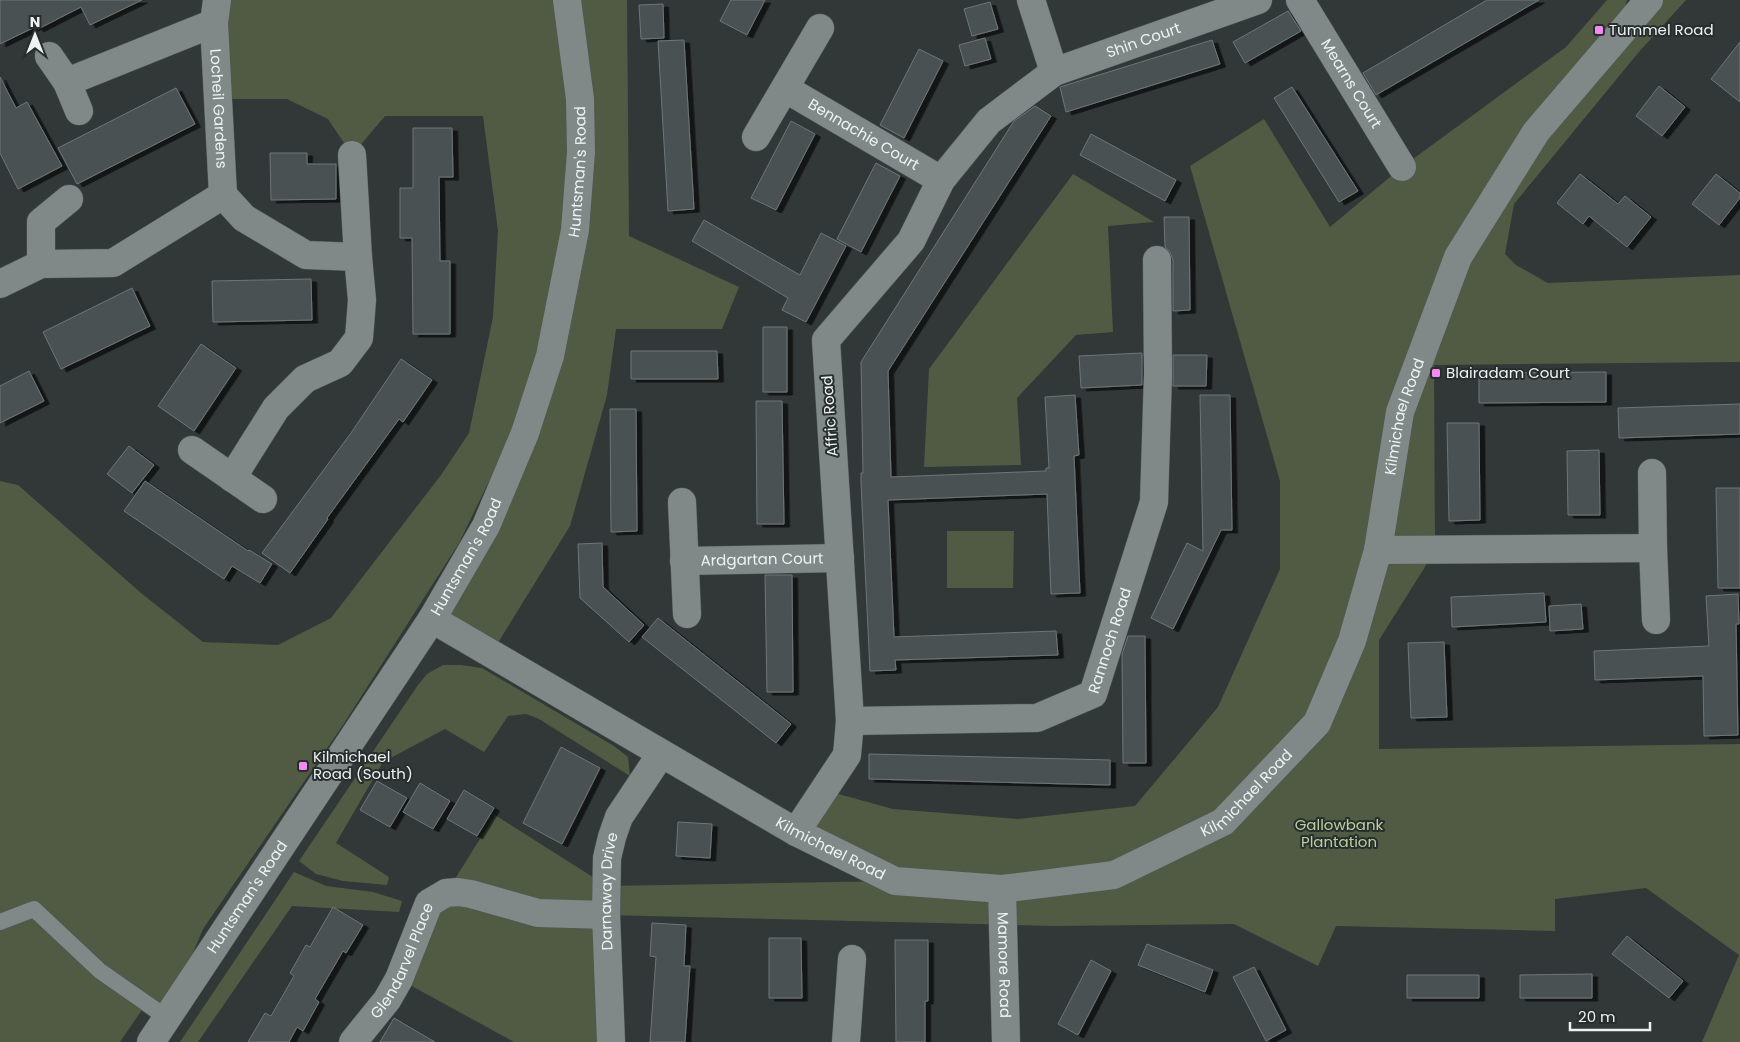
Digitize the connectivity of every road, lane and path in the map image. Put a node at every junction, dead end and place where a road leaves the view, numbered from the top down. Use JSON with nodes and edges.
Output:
{"nodes":[{"id":1,"x":567,"y":0,"type":"edge"},
{"id":2,"x":1031,"y":0,"type":"edge"},
{"id":3,"x":1300,"y":0,"type":"edge"},
{"id":4,"x":1649,"y":0,"type":"edge"},
{"id":5,"x":1241,"y":3,"type":"edge"},
{"id":6,"x":216,"y":11,"type":"edge"},
{"id":7,"x":820,"y":28,"type":"dead end"},
{"id":8,"x":48,"y":56,"type":"dead end"},
{"id":9,"x":1054,"y":72,"type":"junction"},
{"id":10,"x":67,"y":82,"type":"junction"},
{"id":11,"x":786,"y":89,"type":"junction"},
{"id":12,"x":79,"y":111,"type":"dead end"},
{"id":13,"x":756,"y":137,"type":"dead end"},
{"id":14,"x":352,"y":155,"type":"dead end"},
{"id":15,"x":1402,"y":167,"type":"dead end"},
{"id":16,"x":940,"y":180,"type":"junction"},
{"id":17,"x":223,"y":195,"type":"junction"},
{"id":18,"x":69,"y":199,"type":"dead end"},
{"id":19,"x":358,"y":257,"type":"junction"},
{"id":20,"x":1157,"y":260,"type":"dead end"},
{"id":21,"x":41,"y":264,"type":"junction"},
{"id":22,"x":0,"y":284,"type":"edge"},
{"id":23,"x":192,"y":450,"type":"dead end"},
{"id":24,"x":1652,"y":473,"type":"dead end"},
{"id":25,"x":232,"y":478,"type":"junction"},
{"id":26,"x":263,"y":499,"type":"dead end"},
{"id":27,"x":682,"y":502,"type":"dead end"},
{"id":28,"x":1653,"y":548,"type":"junction"},
{"id":29,"x":1378,"y":550,"type":"junction"},
{"id":30,"x":840,"y":558,"type":"junction"},
{"id":31,"x":684,"y":561,"type":"junction"},
{"id":32,"x":687,"y":614,"type":"dead end"},
{"id":33,"x":432,"y":619,"type":"junction"},
{"id":34,"x":1656,"y":620,"type":"dead end"},
{"id":35,"x":850,"y":721,"type":"junction"},
{"id":36,"x":661,"y":754,"type":"junction"},
{"id":37,"x":796,"y":832,"type":"junction"},
{"id":38,"x":1002,"y":889,"type":"junction"},
{"id":39,"x":606,"y":915,"type":"junction"},
{"id":40,"x":0,"y":922,"type":"edge"},
{"id":41,"x":852,"y":959,"type":"dead end"},
{"id":42,"x":166,"y":1017,"type":"junction"},
{"id":43,"x":151,"y":1042,"type":"edge"},
{"id":44,"x":354,"y":1042,"type":"edge"},
{"id":45,"x":611,"y":1042,"type":"edge"},
{"id":46,"x":846,"y":1042,"type":"edge"},
{"id":47,"x":1006,"y":1042,"type":"edge"}],
"edges":[{"from":1,"to":33,"type":"street","name":"Huntsman's Road"},
{"from":2,"to":9,"type":"street"},
{"from":3,"to":15,"type":"street","name":"Mearns Court"},
{"from":4,"to":29,"type":"street","name":"Kilmichael Road"},
{"from":5,"to":9,"type":"street","name":"Shin Court"},
{"from":6,"to":10,"type":"street","name":"Locheil Gardens"},
{"from":6,"to":17,"type":"street","name":"Locheil Gardens"},
{"from":7,"to":11,"type":"street"},
{"from":8,"to":10,"type":"street"},
{"from":9,"to":16,"type":"street","name":"Affric Road"},
{"from":10,"to":12,"type":"street"},
{"from":11,"to":13,"type":"street"},
{"from":11,"to":16,"type":"street","name":"Bennachie Court"},
{"from":14,"to":19,"type":"street"},
{"from":16,"to":30,"type":"street","name":"Affric Road"},
{"from":17,"to":19,"type":"street"},
{"from":17,"to":21,"type":"street"},
{"from":18,"to":21,"type":"street"},
{"from":19,"to":25,"type":"street"},
{"from":20,"to":35,"type":"street","name":"Rannoch Road"},
{"from":21,"to":22,"type":"street"},
{"from":23,"to":25,"type":"street"},
{"from":24,"to":28,"type":"street"},
{"from":25,"to":26,"type":"street"},
{"from":27,"to":31,"type":"street","name":"Ardgartan Court"},
{"from":28,"to":29,"type":"street"},
{"from":28,"to":34,"type":"street"},
{"from":29,"to":38,"type":"street","name":"Kilmichael Road"},
{"from":30,"to":31,"type":"street","name":"Ardgartan Court"},
{"from":30,"to":35,"type":"street","name":"Affric Road"},
{"from":31,"to":32,"type":"street","name":"Ardgartan Court"},
{"from":33,"to":36,"type":"street","name":"Kilmichael Road"},
{"from":33,"to":42,"type":"street","name":"Huntsman's Road"},
{"from":35,"to":37,"type":"street","name":"Affric Road"},
{"from":36,"to":37,"type":"street","name":"Kilmichael Road"},
{"from":36,"to":39,"type":"street","name":"Darnaway Drive"},
{"from":37,"to":38,"type":"street","name":"Kilmichael Road"},
{"from":38,"to":47,"type":"street","name":"Mamore Road"},
{"from":39,"to":44,"type":"street","name":"Glendarvel Place"},
{"from":39,"to":45,"type":"street","name":"Darnaway Drive"},
{"from":40,"to":42,"type":"lane"},
{"from":41,"to":46,"type":"street"},
{"from":42,"to":43,"type":"street","name":"Huntsman's Road"}]}
